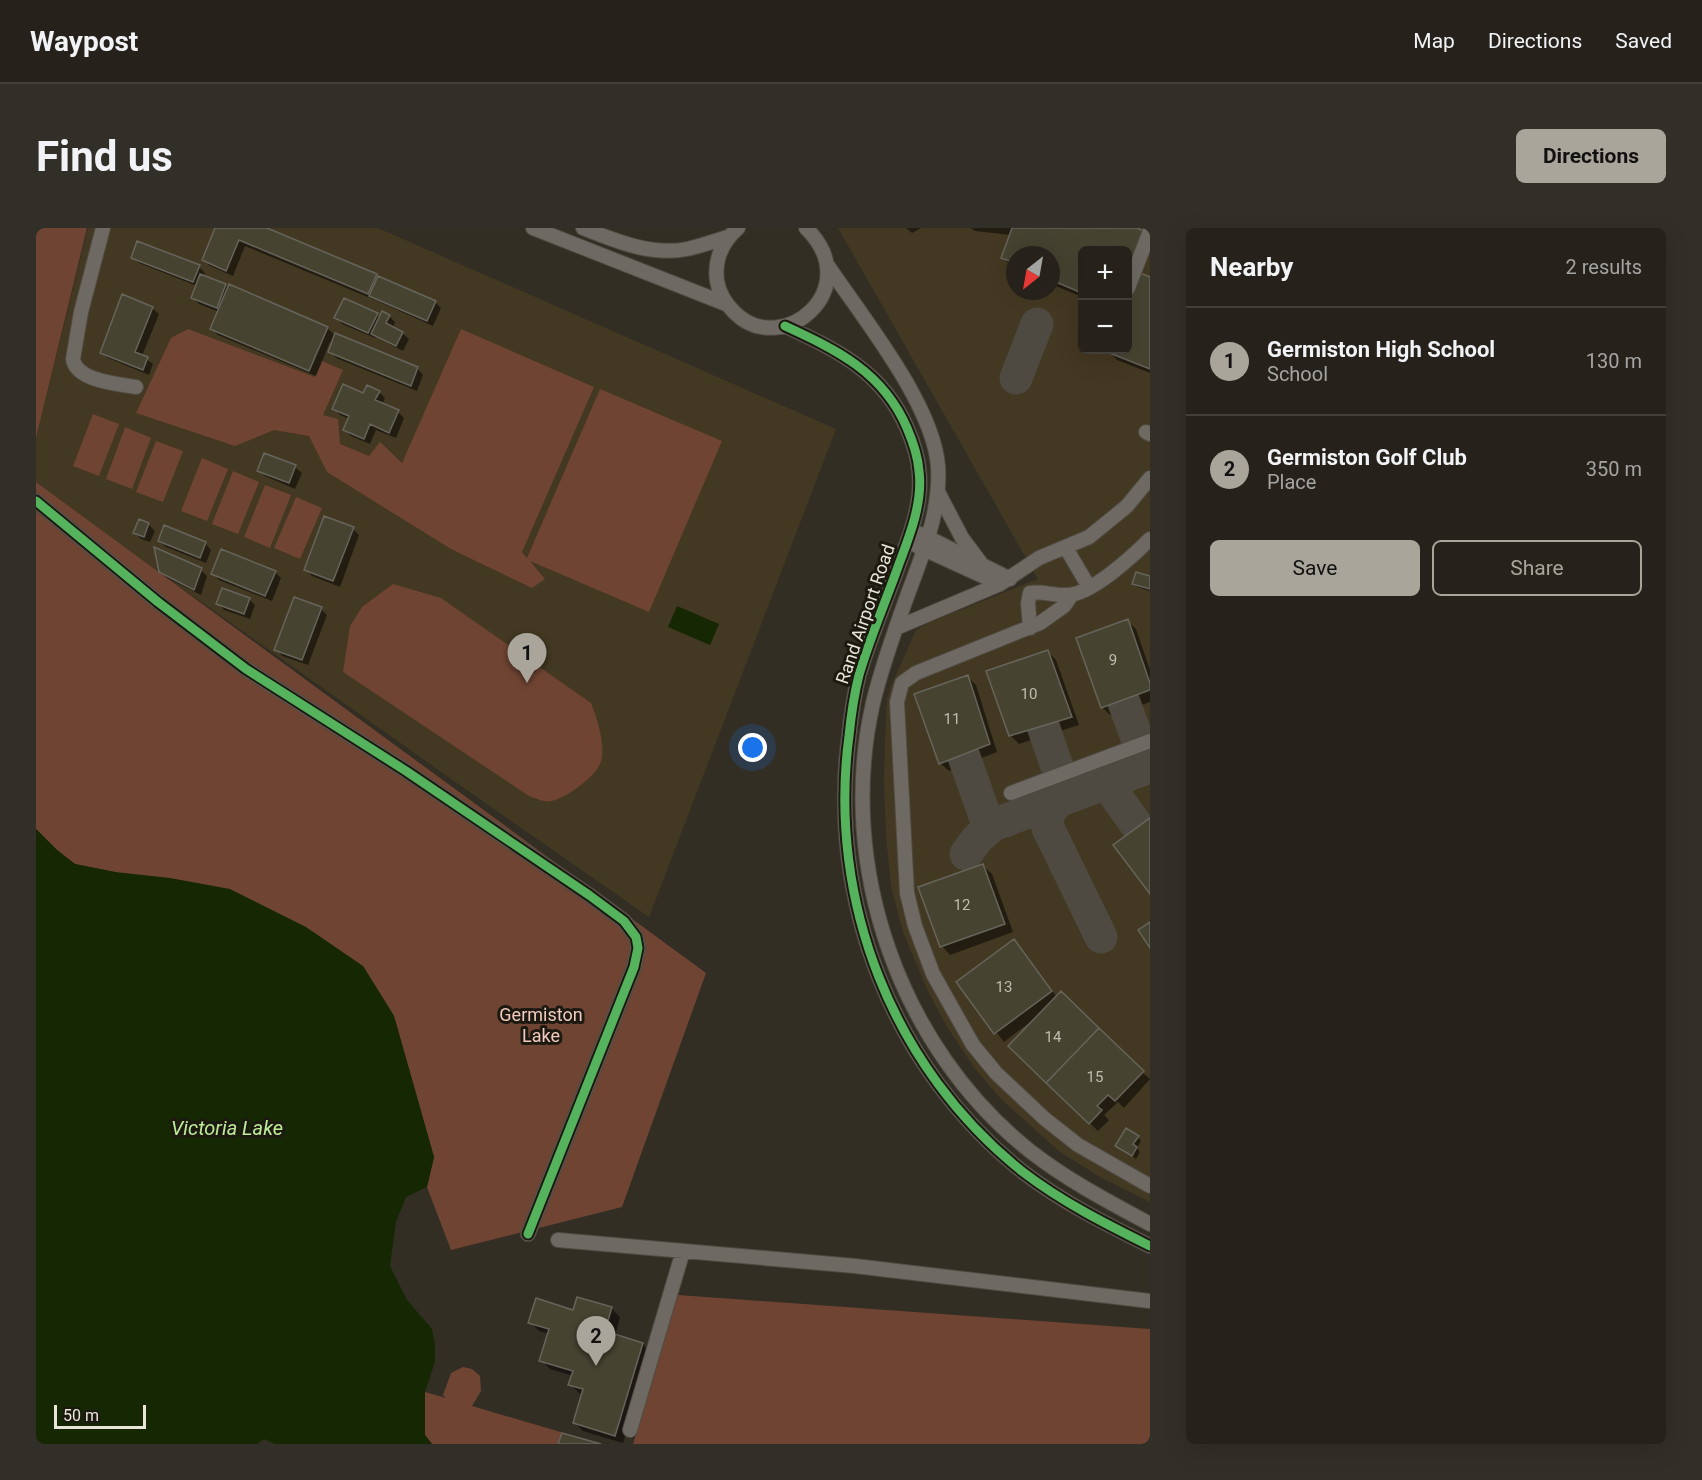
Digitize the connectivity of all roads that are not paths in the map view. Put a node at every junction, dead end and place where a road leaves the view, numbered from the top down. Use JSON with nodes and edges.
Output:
{"nodes":[{"id":1,"x":103,"y":228,"type":"edge"},
{"id":2,"x":533,"y":228,"type":"edge"},
{"id":3,"x":583,"y":228,"type":"edge"},
{"id":4,"x":806,"y":228,"type":"edge"},
{"id":5,"x":1150,"y":231,"type":"edge"},
{"id":6,"x":733,"y":232,"type":"edge"},
{"id":7,"x":819,"y":234,"type":"edge"},
{"id":8,"x":828,"y":266,"type":"junction"},
{"id":9,"x":1132,"y":278,"type":"edge"},
{"id":10,"x":726,"y":304,"type":"junction"},
{"id":11,"x":784,"y":326,"type":"junction"},
{"id":12,"x":136,"y":387,"type":"dead end"},
{"id":13,"x":1150,"y":478,"type":"edge"},
{"id":14,"x":938,"y":492,"type":"junction"},
{"id":15,"x":36,"y":501,"type":"edge"},
{"id":16,"x":909,"y":536,"type":"junction"},
{"id":17,"x":1150,"y":539,"type":"edge"},
{"id":18,"x":926,"y":543,"type":"junction"},
{"id":19,"x":1066,"y":548,"type":"junction"},
{"id":20,"x":982,"y":564,"type":"junction"},
{"id":21,"x":1005,"y":581,"type":"junction"},
{"id":22,"x":1089,"y":587,"type":"junction"},
{"id":23,"x":1071,"y":596,"type":"junction"},
{"id":24,"x":896,"y":628,"type":"junction"},
{"id":25,"x":1030,"y":628,"type":"junction"},
{"id":26,"x":1150,"y":741,"type":"edge"},
{"id":27,"x":1011,"y":793,"type":"dead end"},
{"id":28,"x":1150,"y":1186,"type":"edge"},
{"id":29,"x":1150,"y":1224,"type":"edge"},
{"id":30,"x":528,"y":1234,"type":"dead end"},
{"id":31,"x":558,"y":1240,"type":"dead end"},
{"id":32,"x":1150,"y":1246,"type":"edge"},
{"id":33,"x":683,"y":1251,"type":"junction"},
{"id":34,"x":1150,"y":1301,"type":"edge"},
{"id":35,"x":630,"y":1430,"type":"dead end"}],
"edges":[{"from":1,"to":12,"type":"street"},
{"from":2,"to":10,"type":"street","name":"Rand Airport Road"},
{"from":3,"to":6,"type":"street"},
{"from":4,"to":7,"type":"street","name":"Rand Airport Road"},
{"from":5,"to":9,"type":"street"},
{"from":6,"to":10,"type":"street"},
{"from":7,"to":8,"type":"street","name":"Rand Airport Road"},
{"from":8,"to":11,"type":"street"},
{"from":8,"to":14,"type":"street","name":"Rand Airport Road"},
{"from":10,"to":11,"type":"street","name":"Rand Airport Road"},
{"from":11,"to":16,"type":"street","name":"Rand Airport Road"},
{"from":13,"to":19,"type":"street"},
{"from":14,"to":18,"type":"street","name":"Rand Airport Road"},
{"from":14,"to":20,"type":"street"},
{"from":15,"to":30,"type":"street"},
{"from":16,"to":18,"type":"street"},
{"from":16,"to":32,"type":"street","name":"Rand Airport Road"},
{"from":17,"to":22,"type":"street"},
{"from":18,"to":20,"type":"street"},
{"from":18,"to":21,"type":"street"},
{"from":18,"to":24,"type":"street","name":"Rand Airport Road"},
{"from":19,"to":21,"type":"street"},
{"from":19,"to":22,"type":"street"},
{"from":20,"to":21,"type":"street"},
{"from":21,"to":24,"type":"street"},
{"from":22,"to":23,"type":"street"},
{"from":23,"to":25,"type":"street"},
{"from":23,"to":25,"type":"street"},
{"from":24,"to":29,"type":"street","name":"Rand Airport Road"},
{"from":25,"to":28,"type":"street"},
{"from":26,"to":27,"type":"street"},
{"from":31,"to":33,"type":"street"},
{"from":33,"to":34,"type":"street"},
{"from":33,"to":35,"type":"street"}]}
